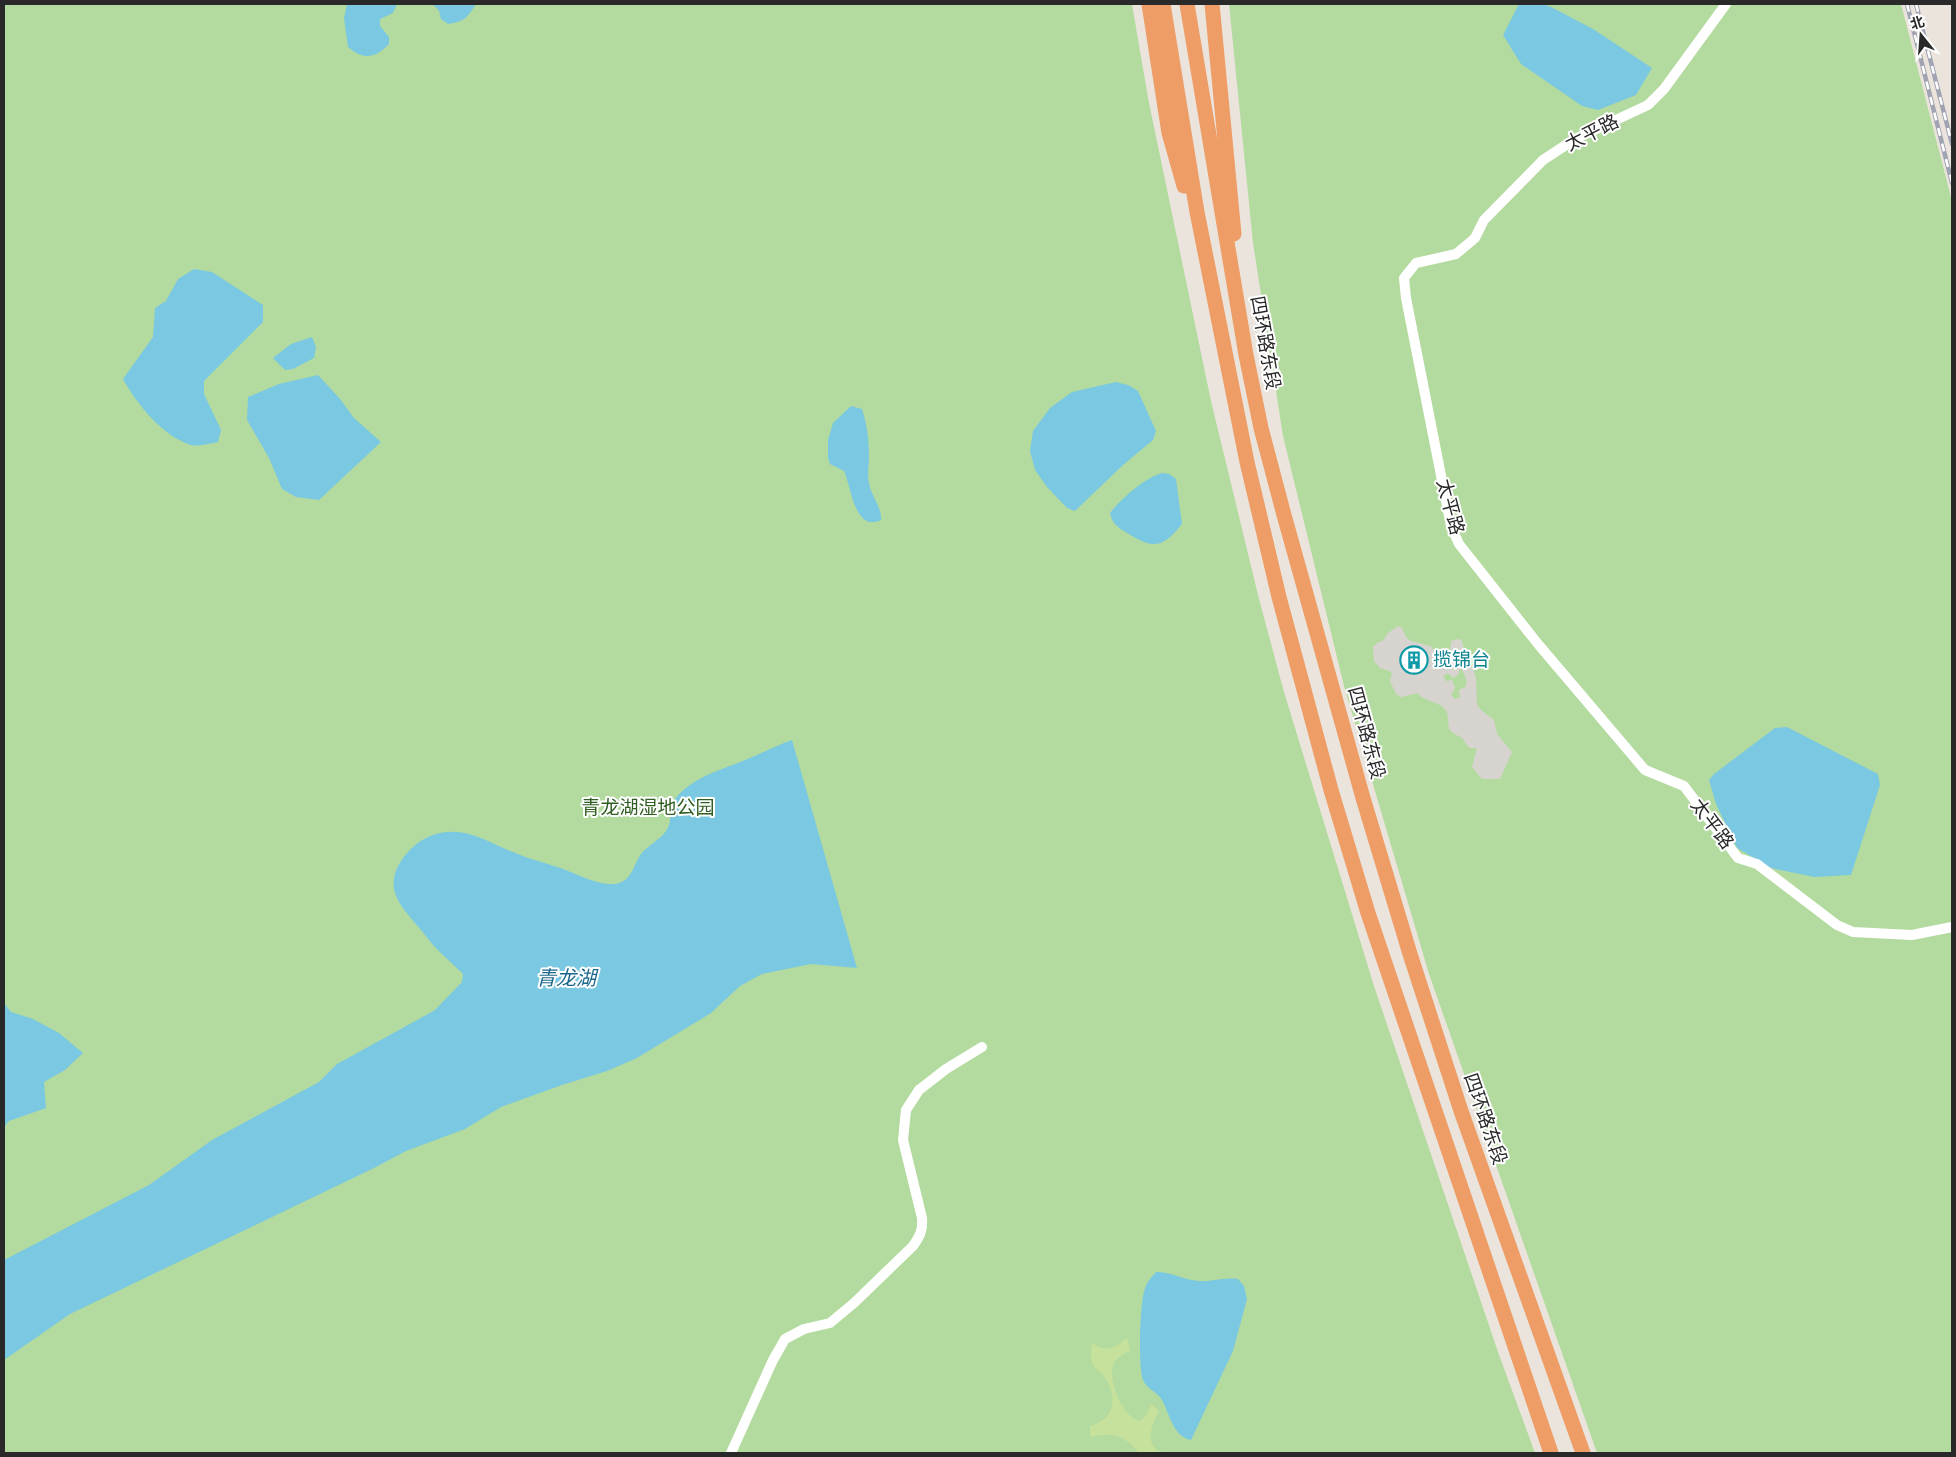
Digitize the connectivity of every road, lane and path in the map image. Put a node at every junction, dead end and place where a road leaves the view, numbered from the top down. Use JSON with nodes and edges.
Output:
{"nodes":[{"id":1,"x":1148,"y":4,"type":"edge"},
{"id":2,"x":1163,"y":4,"type":"edge"},
{"id":3,"x":1187,"y":4,"type":"edge"},
{"id":4,"x":1212,"y":4,"type":"edge"},
{"id":5,"x":1726,"y":4,"type":"edge"},
{"id":6,"x":1209,"y":274,"type":"junction"},
{"id":7,"x":1246,"y":355,"type":"junction"},
{"id":8,"x":1952,"y":927,"type":"edge"},
{"id":9,"x":982,"y":1047,"type":"dead end"},
{"id":10,"x":731,"y":1453,"type":"edge"},
{"id":11,"x":1552,"y":1453,"type":"edge"},
{"id":12,"x":1582,"y":1453,"type":"edge"}],
"edges":[{"from":1,"to":6,"type":"highway"},
{"from":2,"to":6,"type":"highway"},
{"from":3,"to":7,"type":"highway","name":"四环路东段"},
{"from":4,"to":7,"type":"highway"},
{"from":5,"to":8,"type":"street","name":"太平路"},
{"from":6,"to":11,"type":"highway"},
{"from":7,"to":12,"type":"highway","name":"四环路东段"},
{"from":9,"to":10,"type":"street"}]}
